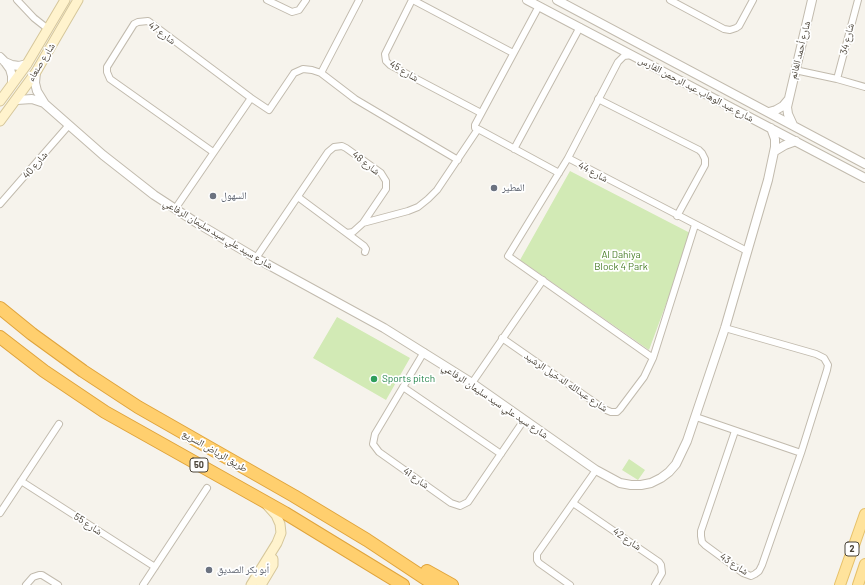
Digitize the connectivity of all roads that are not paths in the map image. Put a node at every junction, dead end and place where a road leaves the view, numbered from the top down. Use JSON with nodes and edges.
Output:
{"nodes":[{"id":1,"x":17,"y":0,"type":"edge"},
{"id":2,"x":65,"y":0,"type":"edge"},
{"id":3,"x":78,"y":0,"type":"edge"},
{"id":4,"x":267,"y":0,"type":"edge"},
{"id":5,"x":306,"y":0,"type":"edge"},
{"id":6,"x":359,"y":0,"type":"edge"},
{"id":7,"x":413,"y":0,"type":"edge"},
{"id":8,"x":527,"y":0,"type":"edge"},
{"id":9,"x":557,"y":0,"type":"edge"},
{"id":10,"x":670,"y":0,"type":"edge"},
{"id":11,"x":754,"y":0,"type":"edge"},
{"id":12,"x":812,"y":0,"type":"edge"},
{"id":13,"x":858,"y":0,"type":"edge"},
{"id":14,"x":539,"y":6,"type":"junction"},
{"id":15,"x":586,"y":15,"type":"junction"},
{"id":16,"x":602,"y":23,"type":"junction"},
{"id":17,"x":580,"y":27,"type":"junction"},
{"id":18,"x":48,"y":29,"type":"junction"},
{"id":19,"x":597,"y":36,"type":"junction"},
{"id":20,"x":616,"y":46,"type":"junction"},
{"id":21,"x":513,"y":53,"type":"junction"},
{"id":22,"x":633,"y":55,"type":"junction"},
{"id":23,"x":3,"y":59,"type":"edge"},
{"id":24,"x":618,"y":62,"type":"junction"},
{"id":25,"x":27,"y":64,"type":"junction"},
{"id":26,"x":796,"y":70,"type":"junction"},
{"id":27,"x":36,"y":72,"type":"junction"},
{"id":28,"x":322,"y":73,"type":"junction"},
{"id":29,"x":837,"y":79,"type":"junction"},
{"id":30,"x":12,"y":84,"type":"junction"},
{"id":31,"x":865,"y":87,"type":"edge"},
{"id":32,"x":251,"y":98,"type":"junction"},
{"id":33,"x":598,"y":99,"type":"junction"},
{"id":34,"x":17,"y":100,"type":"junction"},
{"id":35,"x":788,"y":100,"type":"junction"},
{"id":36,"x":0,"y":101,"type":"edge"},
{"id":37,"x":45,"y":104,"type":"junction"},
{"id":38,"x":769,"y":112,"type":"junction"},
{"id":39,"x":481,"y":113,"type":"junction"},
{"id":40,"x":0,"y":121,"type":"edge"},
{"id":41,"x":69,"y":125,"type":"junction"},
{"id":42,"x":794,"y":126,"type":"junction"},
{"id":43,"x":771,"y":128,"type":"junction"},
{"id":44,"x":478,"y":129,"type":"junction"},
{"id":45,"x":796,"y":141,"type":"junction"},
{"id":46,"x":832,"y":146,"type":"junction"},
{"id":47,"x":514,"y":149,"type":"junction"},
{"id":48,"x":775,"y":151,"type":"junction"},
{"id":49,"x":213,"y":152,"type":"junction"},
{"id":50,"x":844,"y":153,"type":"junction"},
{"id":51,"x":826,"y":157,"type":"junction"},
{"id":52,"x":568,"y":158,"type":"junction"},
{"id":53,"x":458,"y":160,"type":"junction"},
{"id":54,"x":838,"y":163,"type":"junction"},
{"id":55,"x":865,"y":164,"type":"edge"},
{"id":56,"x":559,"y":173,"type":"junction"},
{"id":57,"x":865,"y":178,"type":"edge"},
{"id":58,"x":298,"y":197,"type":"junction"},
{"id":59,"x":0,"y":204,"type":"edge"},
{"id":60,"x":175,"y":209,"type":"junction"},
{"id":61,"x":677,"y":216,"type":"junction"},
{"id":62,"x":363,"y":223,"type":"junction"},
{"id":63,"x":695,"y":225,"type":"junction"},
{"id":64,"x":347,"y":233,"type":"junction"},
{"id":65,"x":747,"y":251,"type":"junction"},
{"id":66,"x":365,"y":252,"type":"dead end"},
{"id":67,"x":256,"y":258,"type":"junction"},
{"id":68,"x":543,"y":280,"type":"junction"},
{"id":69,"x":0,"y":308,"type":"edge"},
{"id":70,"x":725,"y":328,"type":"junction"},
{"id":71,"x":0,"y":337,"type":"edge"},
{"id":72,"x":502,"y":338,"type":"junction"},
{"id":73,"x":424,"y":352,"type":"junction"},
{"id":74,"x":653,"y":358,"type":"junction"},
{"id":75,"x":472,"y":383,"type":"junction"},
{"id":76,"x":403,"y":387,"type":"junction"},
{"id":77,"x":696,"y":417,"type":"junction"},
{"id":78,"x":524,"y":420,"type":"junction"},
{"id":79,"x":59,"y":424,"type":"dead end"},
{"id":80,"x":735,"y":431,"type":"junction"},
{"id":81,"x":801,"y":453,"type":"junction"},
{"id":82,"x":501,"y":454,"type":"junction"},
{"id":83,"x":596,"y":470,"type":"junction"},
{"id":84,"x":21,"y":480,"type":"junction"},
{"id":85,"x":237,"y":486,"type":"junction"},
{"id":86,"x":207,"y":488,"type":"dead end"},
{"id":87,"x":573,"y":503,"type":"junction"},
{"id":88,"x":0,"y":513,"type":"edge"},
{"id":89,"x":865,"y":514,"type":"edge"},
{"id":90,"x":367,"y":540,"type":"junction"},
{"id":91,"x":269,"y":556,"type":"junction"},
{"id":92,"x":366,"y":563,"type":"junction"},
{"id":93,"x":865,"y":564,"type":"edge"},
{"id":94,"x":155,"y":567,"type":"junction"},
{"id":95,"x":26,"y":585,"type":"edge"},
{"id":96,"x":58,"y":585,"type":"edge"},
{"id":97,"x":143,"y":585,"type":"edge"},
{"id":98,"x":251,"y":585,"type":"edge"},
{"id":99,"x":261,"y":585,"type":"edge"},
{"id":100,"x":395,"y":585,"type":"edge"},
{"id":101,"x":403,"y":585,"type":"edge"},
{"id":102,"x":435,"y":585,"type":"edge"},
{"id":103,"x":452,"y":585,"type":"edge"},
{"id":104,"x":570,"y":585,"type":"edge"},
{"id":105,"x":655,"y":585,"type":"edge"},
{"id":106,"x":840,"y":585,"type":"edge"},
{"id":107,"x":858,"y":585,"type":"edge"}],
"edges":[{"from":1,"to":18,"type":"street"},
{"from":2,"to":18,"type":"main road","name":"شارع صنعاء"},
{"from":3,"to":27,"type":"main road","name":"شارع صنعاء"},
{"from":4,"to":5,"type":"street"},
{"from":6,"to":28,"type":"street"},
{"from":7,"to":21,"type":"street","name":"شارع 45"},
{"from":7,"to":39,"type":"street","name":"شارع 45"},
{"from":8,"to":14,"type":"street","name":"شارع عبد الوهاب عبد الرحمن الفارس"},
{"from":9,"to":15,"type":"street","name":"شارع عبد الوهاب عبد الرحمن الفارس"},
{"from":10,"to":11,"type":"street"},
{"from":12,"to":26,"type":"street","name":"شارع أحمد الغانم"},
{"from":13,"to":29,"type":"street","name":"شارع 34"},
{"from":14,"to":17,"type":"street","name":"شارع عبد الوهاب عبد الرحمن الفارس"},
{"from":14,"to":21,"type":"street"},
{"from":15,"to":16,"type":"street","name":"شارع عبد الوهاب عبد الرحمن الفارس"},
{"from":15,"to":17,"type":"street"},
{"from":16,"to":19,"type":"street"},
{"from":16,"to":38,"type":"street","name":"شارع عبد الوهاب عبد الرحمن الفارس"},
{"from":17,"to":19,"type":"street","name":"شارع عبد الوهاب عبد الرحمن الفارس"},
{"from":17,"to":47,"type":"street"},
{"from":18,"to":25,"type":"main road","name":"شارع صنعاء"},
{"from":19,"to":20,"type":"street","name":"شارع عبد الوهاب عبد الرحمن الفارس"},
{"from":20,"to":22,"type":"street","name":"شارع عبد الوهاب عبد الرحمن الفارس"},
{"from":20,"to":24,"type":"street"},
{"from":21,"to":39,"type":"street"},
{"from":22,"to":24,"type":"street"},
{"from":22,"to":43,"type":"street","name":"شارع عبد الوهاب عبد الرحمن الفارس"},
{"from":23,"to":25,"type":"street"},
{"from":23,"to":30,"type":"street"},
{"from":24,"to":33,"type":"street","name":"شارع 44"},
{"from":25,"to":30,"type":"main road","name":"شارع صنعاء"},
{"from":26,"to":29,"type":"street"},
{"from":26,"to":35,"type":"street","name":"شارع أحمد الغانم"},
{"from":27,"to":34,"type":"main road","name":"شارع صنعاء"},
{"from":27,"to":37,"type":"street","name":"شارع سيد علي سيد سليمان الرفاعي"},
{"from":28,"to":32,"type":"street","name":"شارع 47"},
{"from":28,"to":53,"type":"street"},
{"from":29,"to":31,"type":"street"},
{"from":30,"to":36,"type":"main road","name":"شارع صنعاء"},
{"from":32,"to":49,"type":"street"},
{"from":32,"to":49,"type":"street","name":"شارع 47"},
{"from":33,"to":52,"type":"street","name":"شارع 44"},
{"from":33,"to":61,"type":"street"},
{"from":34,"to":37,"type":"street","name":"شارع سيد علي سيد سليمان الرفاعي"},
{"from":34,"to":40,"type":"main road","name":"شارع صنعاء"},
{"from":35,"to":38,"type":"street"},
{"from":35,"to":42,"type":"street","name":"شارع أحمد الغانم"},
{"from":37,"to":41,"type":"street","name":"شارع سيد علي سيد سليمان الرفاعي"},
{"from":38,"to":42,"type":"street","name":"شارع عبد الوهاب عبد الرحمن الفارس"},
{"from":39,"to":44,"type":"street"},
{"from":41,"to":59,"type":"street","name":"شارع 40"},
{"from":41,"to":60,"type":"street","name":"شارع سيد علي سيد سليمان الرفاعي"},
{"from":42,"to":46,"type":"street","name":"شارع عبد الوهاب عبد الرحمن الفارس"},
{"from":43,"to":45,"type":"street","name":"شارع عبد الوهاب عبد الرحمن الفارس"},
{"from":43,"to":48,"type":"street","name":"شارع سيد علي سيد سليمان الرفاعي"},
{"from":44,"to":47,"type":"street"},
{"from":44,"to":53,"type":"street","name":"شارع 48"},
{"from":45,"to":48,"type":"street"},
{"from":45,"to":51,"type":"street","name":"شارع عبد الوهاب عبد الرحمن الفارس"},
{"from":46,"to":50,"type":"street","name":"شارع عبد الوهاب عبد الرحمن الفارس"},
{"from":46,"to":51,"type":"street"},
{"from":47,"to":56,"type":"street"},
{"from":48,"to":65,"type":"street","name":"شارع سيد علي سيد سليمان الرفاعي"},
{"from":49,"to":60,"type":"street"},
{"from":50,"to":54,"type":"street"},
{"from":50,"to":55,"type":"street","name":"شارع عبد الوهاب عبد الرحمن الفارس"},
{"from":51,"to":54,"type":"street","name":"شارع عبد الوهاب عبد الرحمن الفارس"},
{"from":52,"to":56,"type":"street"},
{"from":52,"to":61,"type":"street","name":"شارع 44"},
{"from":53,"to":62,"type":"street","name":"شارع 48"},
{"from":54,"to":57,"type":"street","name":"شارع عبد الوهاب عبد الرحمن الفارس"},
{"from":56,"to":68,"type":"street"},
{"from":58,"to":62,"type":"street","name":"شارع 48"},
{"from":58,"to":64,"type":"street"},
{"from":58,"to":67,"type":"street","name":"شارع 48"},
{"from":60,"to":67,"type":"street","name":"شارع سيد علي سيد سليمان الرفاعي"},
{"from":61,"to":63,"type":"street","name":"شارع 44"},
{"from":62,"to":64,"type":"street","name":"شارع 48"},
{"from":63,"to":65,"type":"street","name":"شارع 44"},
{"from":63,"to":74,"type":"street","name":"شارع عبدالله الدخيل الرشيد"},
{"from":64,"to":66,"type":"street"},
{"from":65,"to":70,"type":"street","name":"شارع سيد علي سيد سليمان الرفاعي"},
{"from":67,"to":73,"type":"street","name":"شارع سيد علي سيد سليمان الرفاعي"},
{"from":68,"to":72,"type":"street"},
{"from":68,"to":74,"type":"street"},
{"from":69,"to":90,"type":"highway","name":"طريق الرياض السريع","number":"50"},
{"from":70,"to":77,"type":"street","name":"شارع سيد علي سيد سليمان الرفاعي"},
{"from":70,"to":81,"type":"street","name":"شارع 43"},
{"from":71,"to":85,"type":"highway","name":"طريق الرياض السريع","number":"50"},
{"from":72,"to":74,"type":"street","name":"شارع عبدالله الدخيل الرشيد"},
{"from":72,"to":75,"type":"street"},
{"from":73,"to":75,"type":"street","name":"شارع سيد علي سيد سليمان الرفاعي"},
{"from":73,"to":76,"type":"street","name":"شارع 41"},
{"from":75,"to":78,"type":"street","name":"شارع سيد علي سيد سليمان الرفاعي"},
{"from":76,"to":82,"type":"street"},
{"from":76,"to":82,"type":"street","name":"شارع 41"},
{"from":77,"to":80,"type":"street"},
{"from":77,"to":83,"type":"street","name":"شارع سيد علي سيد سليمان الرفاعي"},
{"from":78,"to":82,"type":"street","name":"شارع 41"},
{"from":78,"to":83,"type":"street","name":"شارع سيد علي سيد سليمان الرفاعي"},
{"from":79,"to":84,"type":"street"},
{"from":80,"to":81,"type":"street"},
{"from":80,"to":81,"type":"street","name":"شارع 43"},
{"from":83,"to":87,"type":"street"},
{"from":84,"to":88,"type":"street"},
{"from":84,"to":94,"type":"street","name":"شارع 55"},
{"from":85,"to":91,"type":"main road"},
{"from":85,"to":92,"type":"highway","name":"طريق الرياض السريع","number":"50"},
{"from":86,"to":94,"type":"street"},
{"from":87,"to":104,"type":"street"},
{"from":87,"to":105,"type":"street","name":"شارع 42"},
{"from":89,"to":106,"type":"main road","number":"2"},
{"from":90,"to":102,"type":"highway","name":"طريق الرياض السريع","number":"50"},
{"from":90,"to":103,"type":"highway"},
{"from":91,"to":98,"type":"main road"},
{"from":91,"to":99,"type":"main road"},
{"from":92,"to":100,"type":"highway"},
{"from":92,"to":101,"type":"highway","name":"طريق الرياض السريع","number":"50"},
{"from":93,"to":107,"type":"main road","number":"2"},
{"from":94,"to":97,"type":"street"},
{"from":95,"to":96,"type":"street"}]}
